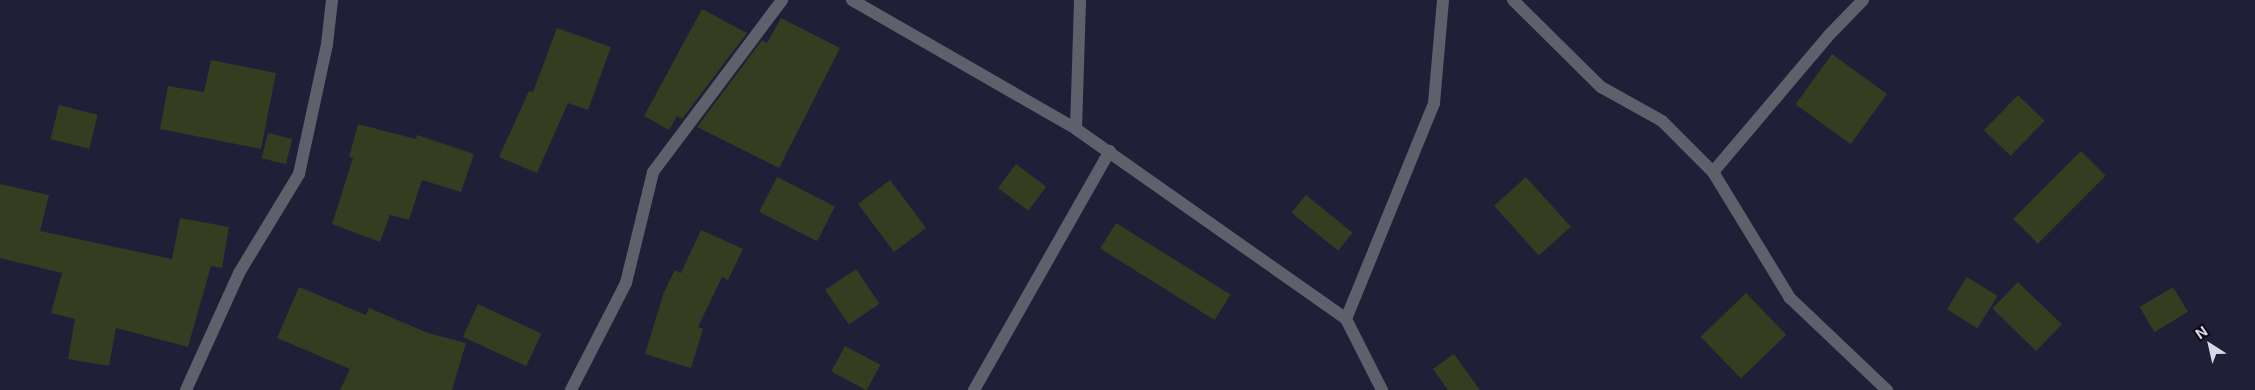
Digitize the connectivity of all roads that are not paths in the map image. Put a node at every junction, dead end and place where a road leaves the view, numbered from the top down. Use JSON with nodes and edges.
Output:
{"nodes":[{"id":1,"x":332,"y":0,"type":"edge"},
{"id":2,"x":782,"y":0,"type":"edge"},
{"id":3,"x":852,"y":0,"type":"edge"},
{"id":4,"x":1080,"y":0,"type":"edge"},
{"id":5,"x":1443,"y":0,"type":"edge"},
{"id":6,"x":1513,"y":0,"type":"edge"},
{"id":7,"x":1863,"y":0,"type":"edge"},
{"id":8,"x":1076,"y":129,"type":"junction"},
{"id":9,"x":1110,"y":151,"type":"junction"},
{"id":10,"x":1713,"y":172,"type":"junction"},
{"id":11,"x":1346,"y":319,"type":"junction"},
{"id":12,"x":186,"y":390,"type":"edge"},
{"id":13,"x":571,"y":390,"type":"edge"},
{"id":14,"x":974,"y":390,"type":"edge"},
{"id":15,"x":1382,"y":390,"type":"edge"},
{"id":16,"x":1887,"y":390,"type":"edge"}],
"edges":[{"from":1,"to":12,"type":"street"},
{"from":2,"to":13,"type":"street"},
{"from":3,"to":8,"type":"street"},
{"from":4,"to":8,"type":"street"},
{"from":5,"to":11,"type":"street"},
{"from":6,"to":10,"type":"street"},
{"from":7,"to":10,"type":"street"},
{"from":8,"to":9,"type":"street"},
{"from":9,"to":11,"type":"street"},
{"from":9,"to":14,"type":"street"},
{"from":10,"to":16,"type":"street"},
{"from":11,"to":15,"type":"street"}]}
